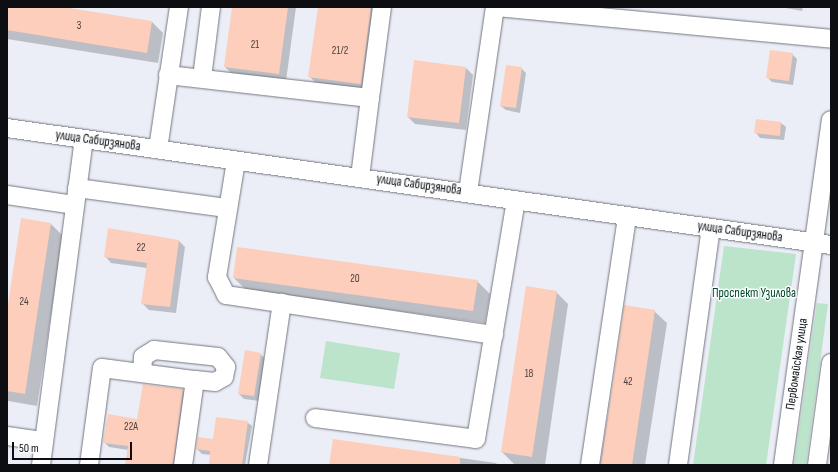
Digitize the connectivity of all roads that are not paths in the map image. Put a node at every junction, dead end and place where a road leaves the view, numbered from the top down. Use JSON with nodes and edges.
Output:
{"nodes":[{"id":1,"x":179,"y":7,"type":"edge"},
{"id":2,"x":211,"y":7,"type":"edge"},
{"id":3,"x":382,"y":7,"type":"edge"},
{"id":4,"x":495,"y":7,"type":"edge"},
{"id":5,"x":831,"y":39,"type":"edge"},
{"id":6,"x":168,"y":75,"type":"junction"},
{"id":7,"x":202,"y":78,"type":"junction"},
{"id":8,"x":370,"y":98,"type":"junction"},
{"id":9,"x":831,"y":120,"type":"edge"},
{"id":10,"x":7,"y":130,"type":"edge"},
{"id":11,"x":84,"y":139,"type":"junction"},
{"id":12,"x":158,"y":149,"type":"junction"},
{"id":13,"x":236,"y":161,"type":"junction"},
{"id":14,"x":360,"y":177,"type":"junction"},
{"id":15,"x":468,"y":192,"type":"junction"},
{"id":16,"x":7,"y":195,"type":"edge"},
{"id":17,"x":76,"y":197,"type":"junction"},
{"id":18,"x":516,"y":200,"type":"junction"},
{"id":19,"x":227,"y":208,"type":"junction"},
{"id":20,"x":627,"y":216,"type":"junction"},
{"id":21,"x":711,"y":228,"type":"junction"},
{"id":22,"x":823,"y":244,"type":"edge"},
{"id":23,"x":282,"y":303,"type":"junction"},
{"id":24,"x":494,"y":336,"type":"junction"},
{"id":25,"x":831,"y":363,"type":"edge"},
{"id":26,"x":142,"y":373,"type":"junction"},
{"id":27,"x":195,"y":380,"type":"junction"},
{"id":28,"x":315,"y":418,"type":"dead end"},
{"id":29,"x":7,"y":436,"type":"edge"},
{"id":30,"x":44,"y":441,"type":"junction"},
{"id":31,"x":41,"y":465,"type":"edge"},
{"id":32,"x":89,"y":465,"type":"edge"},
{"id":33,"x":183,"y":465,"type":"edge"},
{"id":34,"x":258,"y":465,"type":"edge"},
{"id":35,"x":590,"y":465,"type":"edge"},
{"id":36,"x":678,"y":465,"type":"edge"},
{"id":37,"x":782,"y":465,"type":"edge"},
{"id":38,"x":817,"y":465,"type":"edge"}],
"edges":[{"from":1,"to":6,"type":"street"},
{"from":2,"to":7,"type":"street"},
{"from":3,"to":8,"type":"street"},
{"from":4,"to":5,"type":"street"},
{"from":4,"to":15,"type":"street"},
{"from":6,"to":7,"type":"street"},
{"from":6,"to":12,"type":"street"},
{"from":7,"to":8,"type":"street"},
{"from":8,"to":14,"type":"street"},
{"from":9,"to":22,"type":"street","name":"Первомайская улица"},
{"from":10,"to":11,"type":"street","name":"улица Сабирзянова"},
{"from":11,"to":12,"type":"street","name":"улица Сабирзянова"},
{"from":11,"to":17,"type":"street"},
{"from":12,"to":13,"type":"street","name":"улица Сабирзянова"},
{"from":13,"to":14,"type":"street","name":"улица Сабирзянова"},
{"from":13,"to":19,"type":"street"},
{"from":14,"to":15,"type":"street","name":"улица Сабирзянова"},
{"from":15,"to":18,"type":"street","name":"улица Сабирзянова"},
{"from":16,"to":17,"type":"street"},
{"from":17,"to":19,"type":"street"},
{"from":17,"to":30,"type":"street"},
{"from":18,"to":20,"type":"street","name":"улица Сабирзянова"},
{"from":18,"to":24,"type":"street"},
{"from":19,"to":23,"type":"street"},
{"from":20,"to":21,"type":"street","name":"улица Сабирзянова"},
{"from":20,"to":35,"type":"street"},
{"from":21,"to":22,"type":"street","name":"улица Сабирзянова"},
{"from":21,"to":36,"type":"street"},
{"from":22,"to":37,"type":"street","name":"Первомайская улица"},
{"from":23,"to":24,"type":"street"},
{"from":23,"to":34,"type":"street"},
{"from":24,"to":28,"type":"street"},
{"from":25,"to":38,"type":"street"},
{"from":26,"to":27,"type":"street"},
{"from":26,"to":27,"type":"street"},
{"from":26,"to":32,"type":"street"},
{"from":27,"to":33,"type":"street"},
{"from":29,"to":30,"type":"street"},
{"from":30,"to":31,"type":"street"}]}
